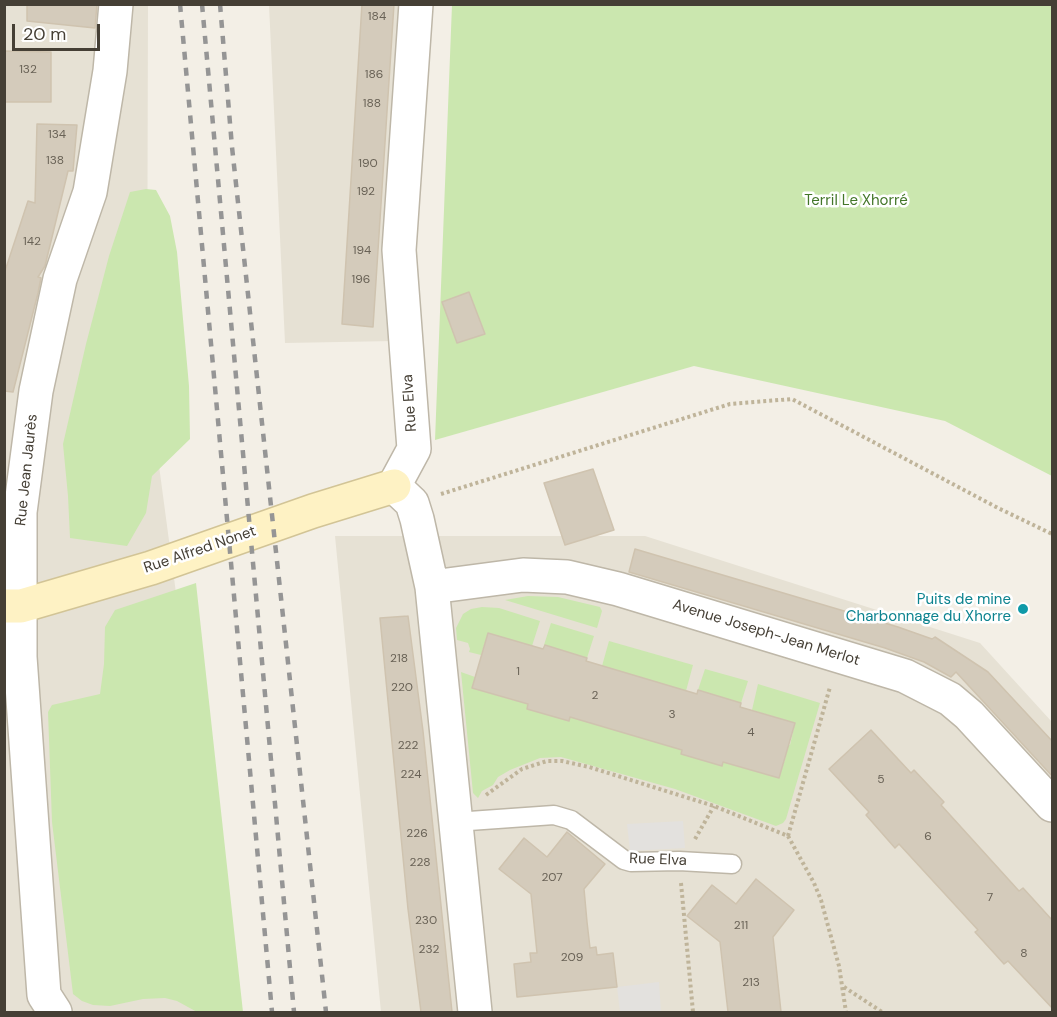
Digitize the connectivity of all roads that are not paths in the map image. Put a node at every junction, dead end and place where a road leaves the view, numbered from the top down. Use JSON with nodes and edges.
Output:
{"nodes":[{"id":1,"x":116,"y":4,"type":"edge"},
{"id":2,"x":416,"y":4,"type":"edge"},
{"id":3,"x":403,"y":495,"type":"junction"},
{"id":4,"x":432,"y":587,"type":"junction"},
{"id":5,"x":13,"y":606,"type":"edge"},
{"id":6,"x":12,"y":642,"type":"edge"},
{"id":7,"x":1053,"y":805,"type":"edge"},
{"id":8,"x":455,"y":822,"type":"junction"},
{"id":9,"x":732,"y":864,"type":"dead end"},
{"id":10,"x":55,"y":1012,"type":"edge"},
{"id":11,"x":475,"y":1012,"type":"edge"}],
"edges":[{"from":1,"to":5,"type":"street","name":"Rue Jean Jaurès"},
{"from":2,"to":3,"type":"street","name":"Rue Elva"},
{"from":3,"to":4,"type":"street"},
{"from":3,"to":5,"type":"street","name":"Rue Alfred Nonet"},
{"from":4,"to":7,"type":"street","name":"Avenue Joseph-Jean Merlot"},
{"from":4,"to":8,"type":"street"},
{"from":5,"to":6,"type":"street","name":"Rue Jean Jaurès"},
{"from":6,"to":10,"type":"street","name":"Rue Jean Jaurès"},
{"from":8,"to":9,"type":"lane","name":"Rue Elva"},
{"from":8,"to":11,"type":"street"}]}
